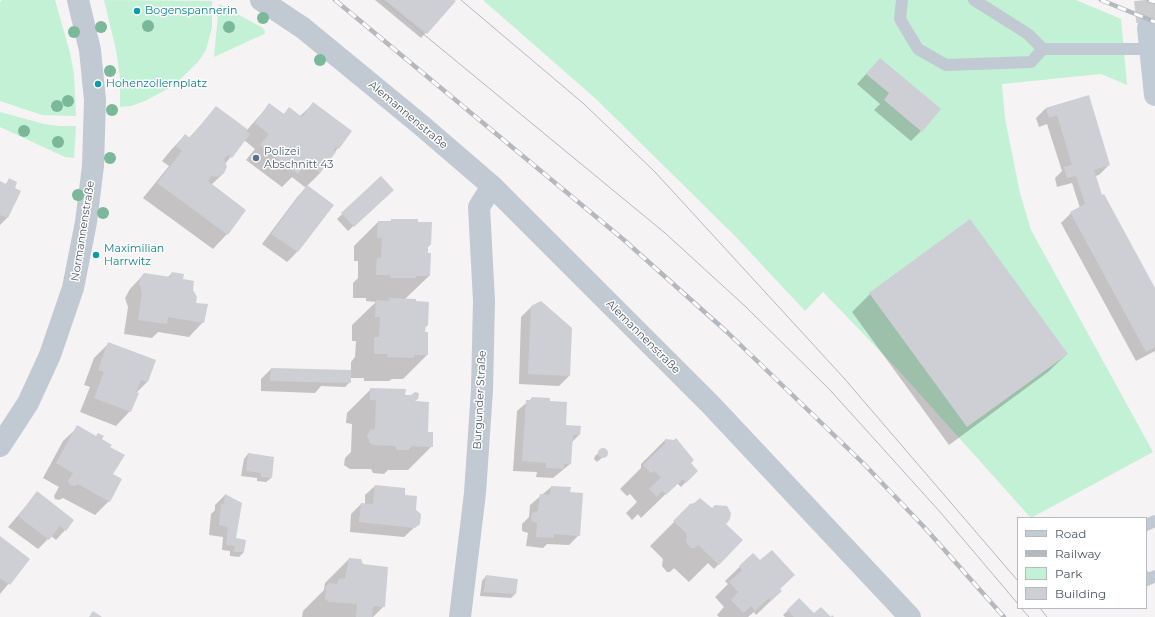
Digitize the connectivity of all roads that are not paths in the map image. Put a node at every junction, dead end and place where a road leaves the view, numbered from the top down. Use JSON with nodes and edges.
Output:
{"nodes":[{"id":1,"x":78,"y":0,"type":"edge"},
{"id":2,"x":261,"y":0,"type":"edge"},
{"id":3,"x":902,"y":0,"type":"edge"},
{"id":4,"x":974,"y":0,"type":"edge"},
{"id":5,"x":1149,"y":39,"type":"joint"},
{"id":6,"x":1043,"y":49,"type":"junction"},
{"id":7,"x":1155,"y":95,"type":"edge"},
{"id":8,"x":492,"y":186,"type":"junction"},
{"id":9,"x":0,"y":446,"type":"edge"},
{"id":10,"x":460,"y":617,"type":"edge"},
{"id":11,"x":910,"y":617,"type":"edge"}],
"edges":[{"from":1,"to":9,"type":"street","name":"Normannenstraße"},
{"from":2,"to":8,"type":"street","name":"Alemannenstraße"},
{"from":3,"to":6,"type":"lane"},
{"from":4,"to":6,"type":"lane"},
{"from":5,"to":6,"type":"lane"},
{"from":5,"to":7,"type":"main road"},
{"from":8,"to":10,"type":"street","name":"Burgunder Straße"},
{"from":8,"to":11,"type":"street","name":"Alemannenstraße"}]}
